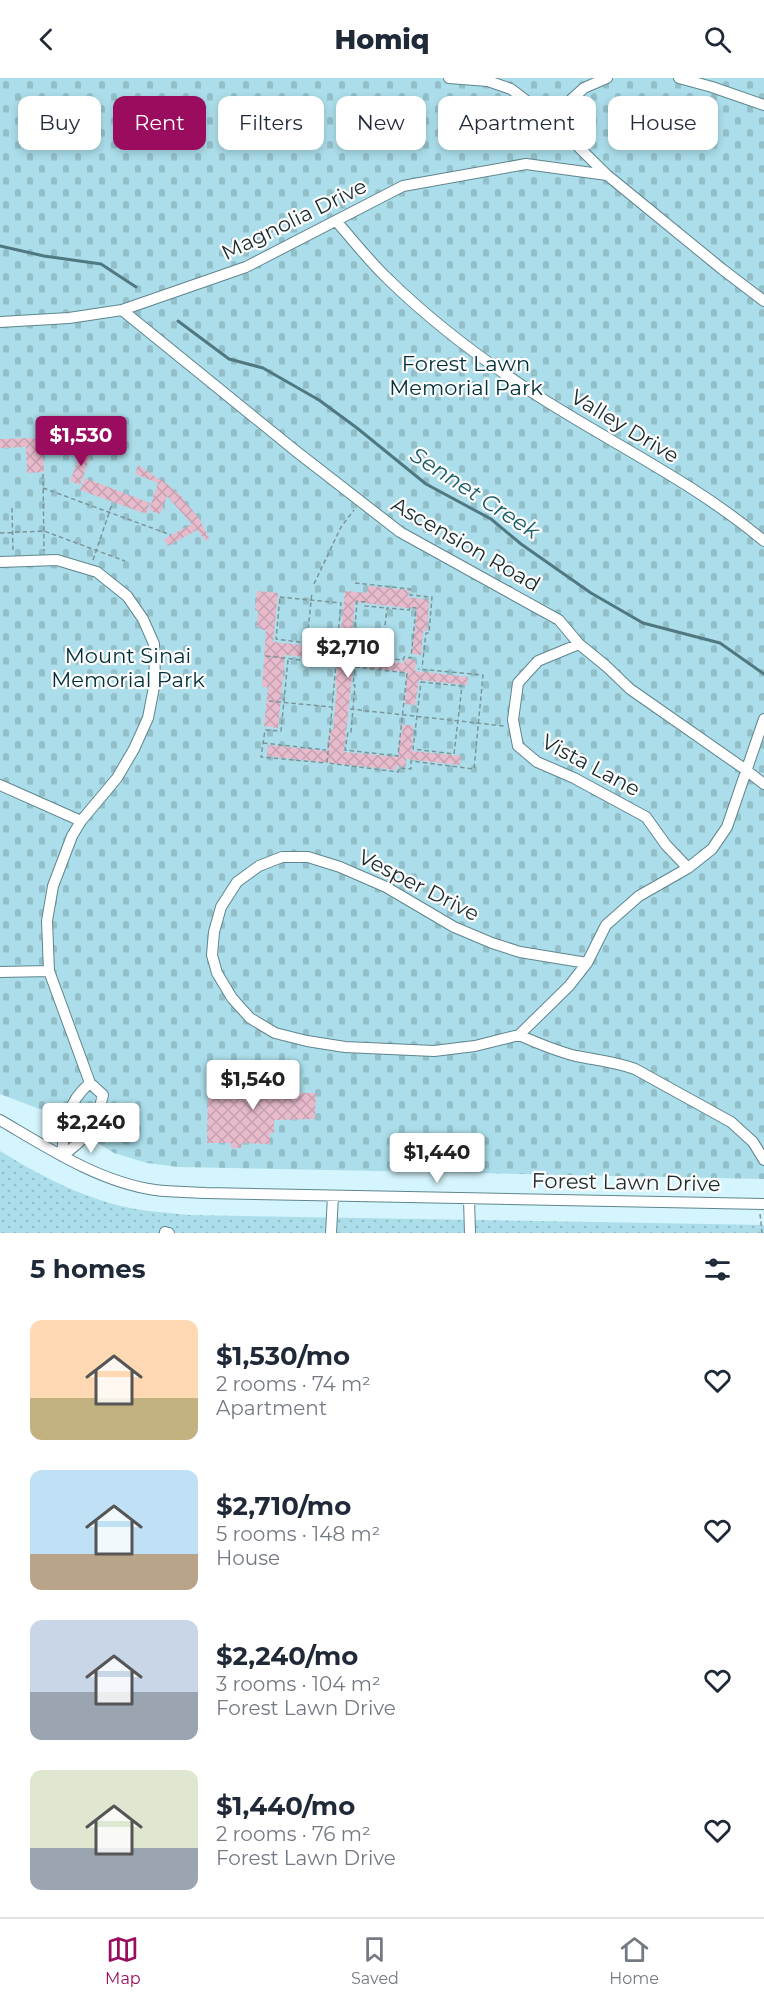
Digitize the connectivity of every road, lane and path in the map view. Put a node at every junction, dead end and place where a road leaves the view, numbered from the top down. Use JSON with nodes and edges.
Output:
{"nodes":[{"id":1,"x":449,"y":78,"type":"edge"},
{"id":2,"x":607,"y":78,"type":"edge"},
{"id":3,"x":679,"y":78,"type":"edge"},
{"id":4,"x":520,"y":96,"type":"edge"},
{"id":5,"x":575,"y":96,"type":"edge"},
{"id":6,"x":764,"y":105,"type":"edge"},
{"id":7,"x":581,"y":150,"type":"edge"},
{"id":8,"x":606,"y":175,"type":"junction"},
{"id":9,"x":336,"y":221,"type":"junction"},
{"id":10,"x":764,"y":301,"type":"edge"},
{"id":11,"x":122,"y":310,"type":"junction"},
{"id":12,"x":0,"y":322,"type":"edge"},
{"id":13,"x":43,"y":474,"type":"dead end"},
{"id":14,"x":43,"y":488,"type":"junction"},
{"id":15,"x":360,"y":502,"type":"junction"},
{"id":16,"x":112,"y":504,"type":"dead end"},
{"id":17,"x":12,"y":508,"type":"dead end"},
{"id":18,"x":110,"y":512,"type":"junction"},
{"id":19,"x":44,"y":531,"type":"junction"},
{"id":20,"x":0,"y":533,"type":"edge"},
{"id":21,"x":12,"y":533,"type":"junction"},
{"id":22,"x":171,"y":535,"type":"dead end"},
{"id":23,"x":764,"y":541,"type":"edge"},
{"id":24,"x":96,"y":550,"type":"junction"},
{"id":25,"x":13,"y":561,"type":"junction"},
{"id":26,"x":44,"y":561,"type":"junction"},
{"id":27,"x":125,"y":561,"type":"dead end"},
{"id":28,"x":0,"y":562,"type":"edge"},
{"id":29,"x":89,"y":570,"type":"junction"},
{"id":30,"x":355,"y":583,"type":"dead end"},
{"id":31,"x":314,"y":584,"type":"dead end"},
{"id":32,"x":312,"y":592,"type":"dead end"},
{"id":33,"x":311,"y":600,"type":"junction"},
{"id":34,"x":387,"y":608,"type":"junction"},
{"id":35,"x":306,"y":643,"type":"junction"},
{"id":36,"x":579,"y":644,"type":"junction"},
{"id":37,"x":266,"y":656,"type":"dead end"},
{"id":38,"x":288,"y":658,"type":"junction"},
{"id":39,"x":381,"y":658,"type":"junction"},
{"id":40,"x":305,"y":660,"type":"junction"},
{"id":41,"x":418,"y":669,"type":"dead end"},
{"id":42,"x":422,"y":669,"type":"junction"},
{"id":43,"x":380,"y":670,"type":"junction"},
{"id":44,"x":269,"y":700,"type":"dead end"},
{"id":45,"x":284,"y":702,"type":"junction"},
{"id":46,"x":332,"y":707,"type":"junction"},
{"id":47,"x":351,"y":709,"type":"junction"},
{"id":48,"x":401,"y":714,"type":"junction"},
{"id":49,"x":417,"y":716,"type":"junction"},
{"id":50,"x":764,"y":719,"type":"edge"},
{"id":51,"x":458,"y":721,"type":"junction"},
{"id":52,"x":478,"y":723,"type":"junction"},
{"id":53,"x":514,"y":727,"type":"junction"},
{"id":54,"x":263,"y":743,"type":"junction"},
{"id":55,"x":327,"y":750,"type":"junction"},
{"id":56,"x":327,"y":764,"type":"junction"},
{"id":57,"x":746,"y":770,"type":"junction"},
{"id":58,"x":764,"y":784,"type":"edge"},
{"id":59,"x":0,"y":785,"type":"edge"},
{"id":60,"x":81,"y":821,"type":"junction"},
{"id":61,"x":688,"y":868,"type":"junction"},
{"id":62,"x":587,"y":963,"type":"junction"},
{"id":63,"x":49,"y":971,"type":"junction"},
{"id":64,"x":0,"y":972,"type":"edge"},
{"id":65,"x":519,"y":1035,"type":"junction"},
{"id":66,"x":90,"y":1083,"type":"junction"},
{"id":67,"x":0,"y":1120,"type":"edge"},
{"id":68,"x":62,"y":1156,"type":"junction"},
{"id":69,"x":764,"y":1160,"type":"edge"},
{"id":70,"x":333,"y":1196,"type":"junction"},
{"id":71,"x":469,"y":1199,"type":"junction"},
{"id":72,"x":762,"y":1204,"type":"edge"},
{"id":73,"x":331,"y":1233,"type":"edge"},
{"id":74,"x":470,"y":1233,"type":"edge"},
{"id":75,"x":762,"y":1233,"type":"edge"}],
"edges":[{"from":1,"to":4,"type":"street"},
{"from":2,"to":5,"type":"street"},
{"from":3,"to":6,"type":"street"},
{"from":7,"to":8,"type":"street"},
{"from":8,"to":9,"type":"street","name":"Magnolia Drive"},
{"from":8,"to":10,"type":"street"},
{"from":9,"to":11,"type":"street","name":"Magnolia Drive"},
{"from":9,"to":23,"type":"street","name":"Valley Drive"},
{"from":11,"to":12,"type":"street","name":"Magnolia Drive"},
{"from":11,"to":15,"type":"street","name":"Ascension Road"},
{"from":13,"to":14,"type":"path"},
{"from":14,"to":18,"type":"path"},
{"from":14,"to":19,"type":"path"},
{"from":15,"to":31,"type":"path"},
{"from":15,"to":36,"type":"street","name":"Ascension Road"},
{"from":16,"to":18,"type":"path"},
{"from":17,"to":21,"type":"path"},
{"from":18,"to":22,"type":"path"},
{"from":18,"to":24,"type":"path"},
{"from":19,"to":21,"type":"path"},
{"from":19,"to":24,"type":"path"},
{"from":19,"to":26,"type":"path"},
{"from":20,"to":21,"type":"path"},
{"from":21,"to":25,"type":"path"},
{"from":24,"to":27,"type":"path"},
{"from":24,"to":29,"type":"path"},
{"from":25,"to":26,"type":"street"},
{"from":25,"to":28,"type":"street"},
{"from":26,"to":29,"type":"street"},
{"from":29,"to":60,"type":"street"},
{"from":30,"to":42,"type":"path"},
{"from":32,"to":33,"type":"path"},
{"from":33,"to":35,"type":"path"},
{"from":33,"to":35,"type":"path"},
{"from":33,"to":35,"type":"path"},
{"from":34,"to":39,"type":"path"},
{"from":34,"to":39,"type":"path"},
{"from":34,"to":39,"type":"path"},
{"from":35,"to":40,"type":"path"},
{"from":36,"to":53,"type":"street","name":"Vista Lane"},
{"from":36,"to":57,"type":"street","name":"Ascension Road"},
{"from":37,"to":38,"type":"path"},
{"from":38,"to":40,"type":"path"},
{"from":38,"to":45,"type":"path"},
{"from":39,"to":43,"type":"path"},
{"from":40,"to":46,"type":"path"},
{"from":41,"to":42,"type":"path"},
{"from":42,"to":52,"type":"path"},
{"from":43,"to":47,"type":"path"},
{"from":43,"to":48,"type":"path"},
{"from":44,"to":45,"type":"path"},
{"from":45,"to":46,"type":"path"},
{"from":45,"to":54,"type":"path"},
{"from":46,"to":55,"type":"path"},
{"from":47,"to":48,"type":"path"},
{"from":47,"to":48,"type":"path"},
{"from":48,"to":49,"type":"path"},
{"from":49,"to":51,"type":"path"},
{"from":49,"to":51,"type":"path"},
{"from":49,"to":51,"type":"path"},
{"from":50,"to":57,"type":"street"},
{"from":51,"to":52,"type":"path"},
{"from":52,"to":53,"type":"path"},
{"from":52,"to":56,"type":"path"},
{"from":53,"to":61,"type":"street","name":"Vista Lane"},
{"from":54,"to":55,"type":"path"},
{"from":54,"to":56,"type":"path"},
{"from":55,"to":56,"type":"path"},
{"from":57,"to":58,"type":"street","name":"Ascension Road"},
{"from":57,"to":61,"type":"street"},
{"from":59,"to":60,"type":"street"},
{"from":60,"to":63,"type":"street"},
{"from":61,"to":62,"type":"street"},
{"from":62,"to":65,"type":"street"},
{"from":62,"to":65,"type":"street","name":"Vesper Drive"},
{"from":63,"to":64,"type":"street"},
{"from":63,"to":66,"type":"street"},
{"from":65,"to":69,"type":"street"},
{"from":66,"to":68,"type":"street"},
{"from":66,"to":68,"type":"street"},
{"from":67,"to":68,"type":"street","name":"Forest Lawn Drive"},
{"from":68,"to":70,"type":"street","name":"Forest Lawn Drive"},
{"from":70,"to":71,"type":"street","name":"Forest Lawn Drive"},
{"from":70,"to":73,"type":"street"},
{"from":71,"to":72,"type":"street","name":"Forest Lawn Drive"},
{"from":71,"to":74,"type":"street"},
{"from":72,"to":75,"type":"path"}]}
